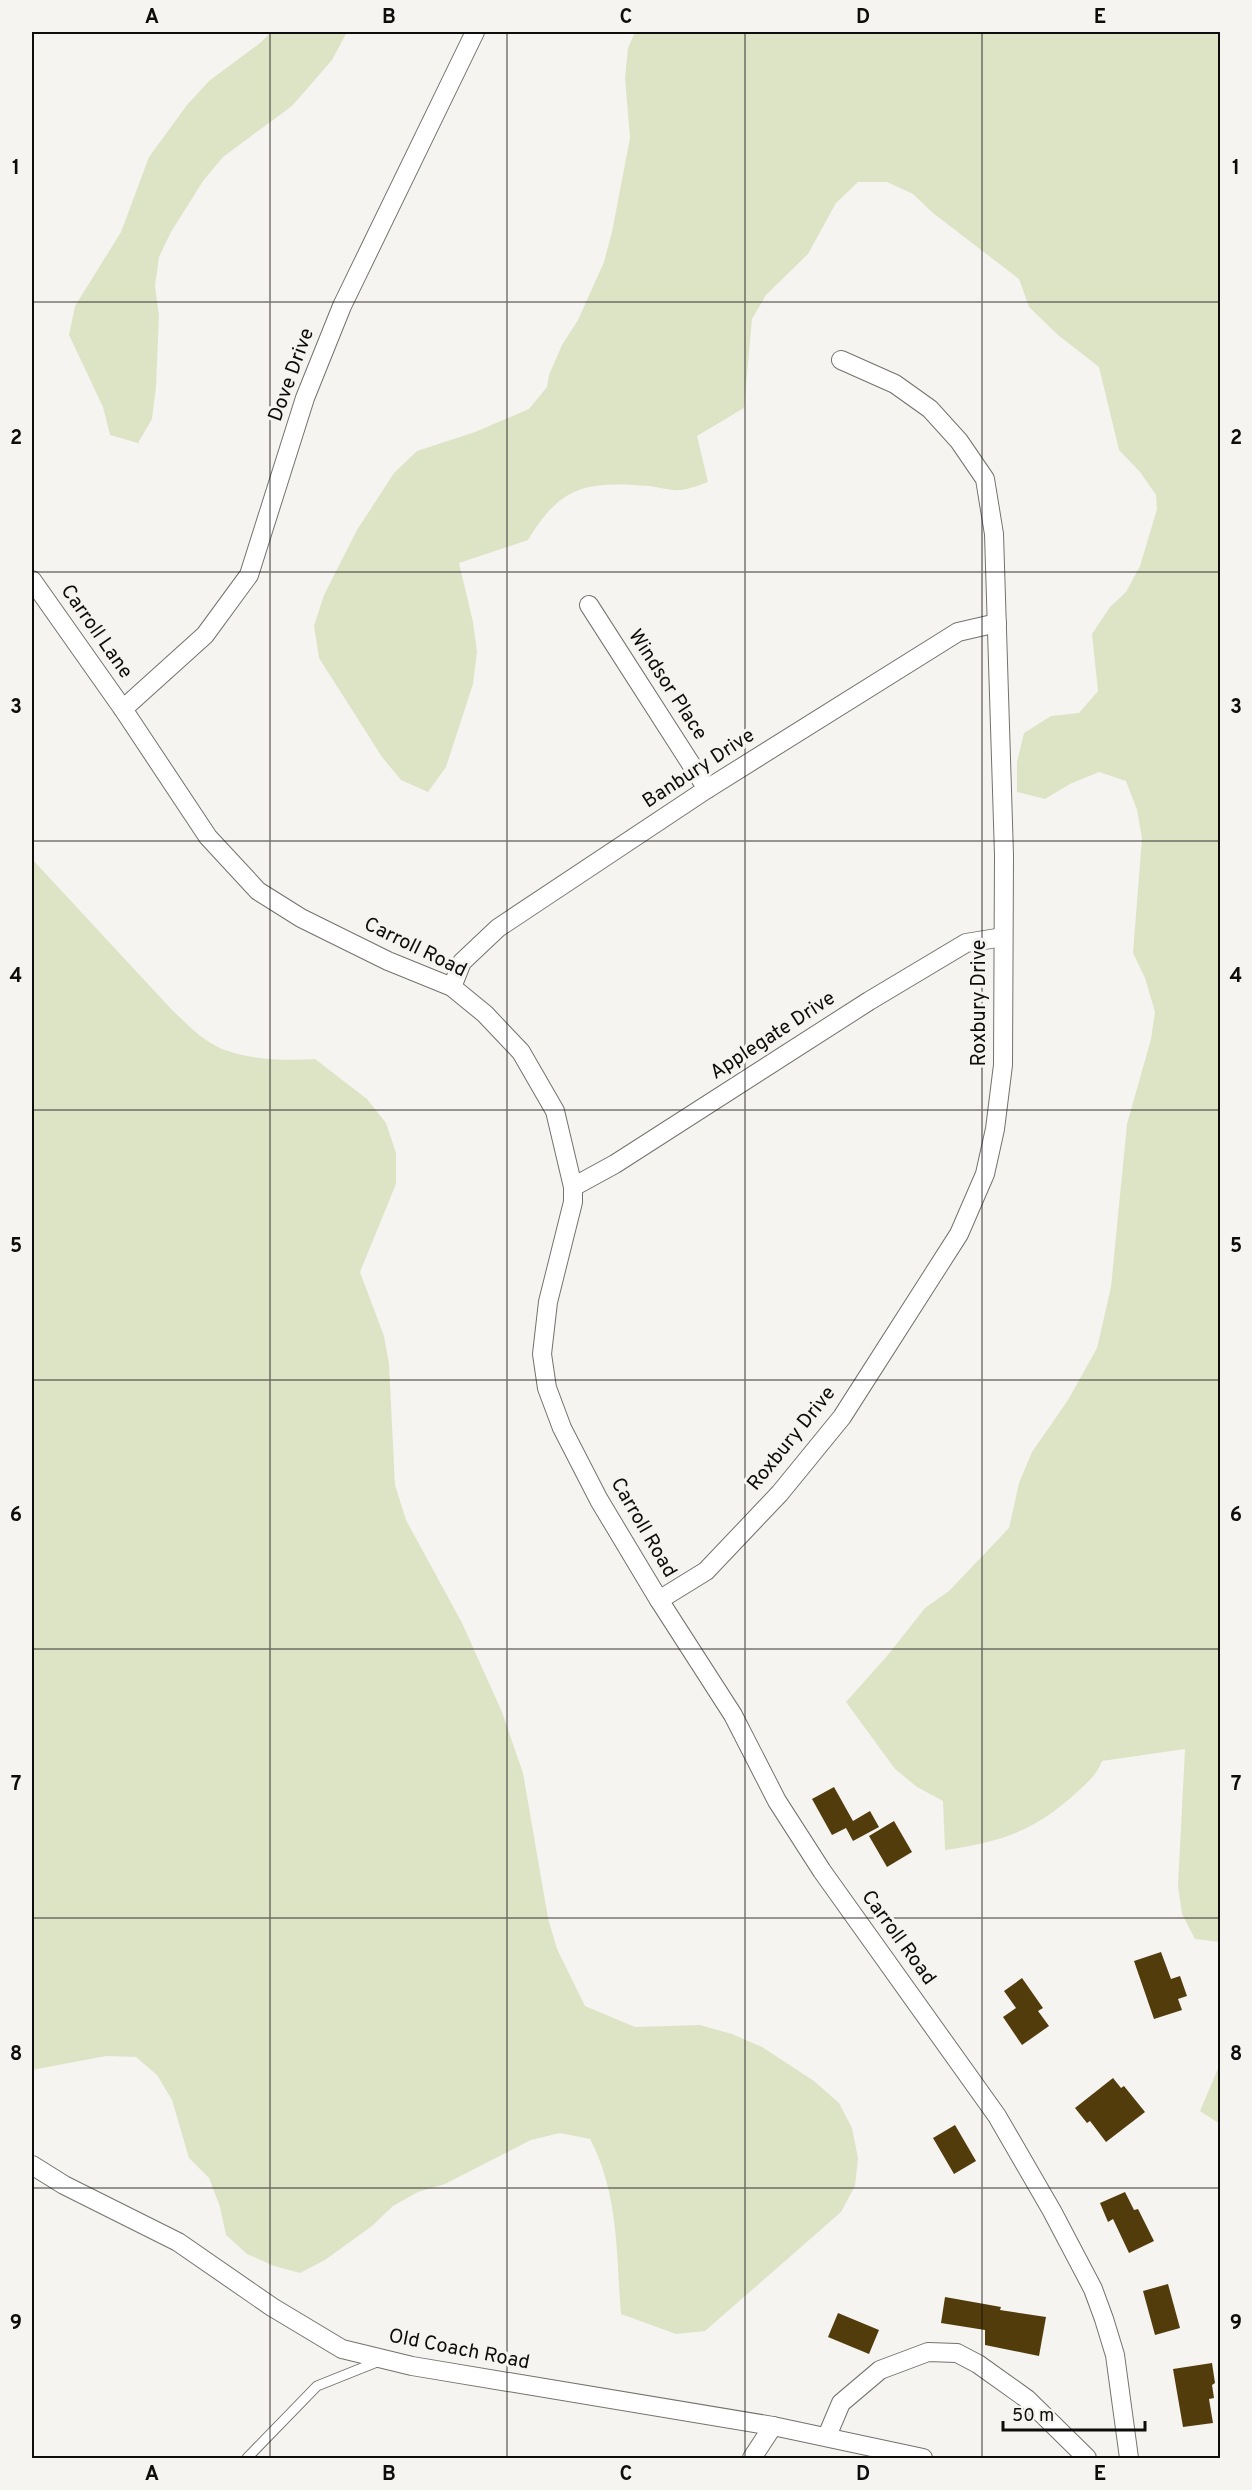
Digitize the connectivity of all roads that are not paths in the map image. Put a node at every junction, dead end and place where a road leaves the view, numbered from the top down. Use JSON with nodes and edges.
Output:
{"nodes":[{"id":1,"x":475,"y":32,"type":"edge"},
{"id":2,"x":841,"y":360,"type":"dead end"},
{"id":3,"x":32,"y":580,"type":"edge"},
{"id":4,"x":589,"y":605,"type":"dead end"},
{"id":5,"x":997,"y":623,"type":"junction"},
{"id":6,"x":123,"y":709,"type":"junction"},
{"id":7,"x":707,"y":789,"type":"junction"},
{"id":8,"x":1003,"y":937,"type":"junction"},
{"id":9,"x":452,"y":987,"type":"junction"},
{"id":10,"x":573,"y":1187,"type":"junction"},
{"id":11,"x":659,"y":1600,"type":"junction"},
{"id":12,"x":32,"y":2165,"type":"edge"},
{"id":13,"x":384,"y":2360,"type":"junction"},
{"id":14,"x":773,"y":2426,"type":"junction"},
{"id":15,"x":827,"y":2436,"type":"junction"},
{"id":16,"x":247,"y":2458,"type":"edge"},
{"id":17,"x":752,"y":2458,"type":"edge"},
{"id":18,"x":923,"y":2458,"type":"edge"},
{"id":19,"x":1087,"y":2458,"type":"edge"},
{"id":20,"x":1129,"y":2458,"type":"edge"}],
"edges":[{"from":1,"to":6,"type":"street","name":"Dove Drive"},
{"from":2,"to":5,"type":"street","name":"Roxbury Drive"},
{"from":3,"to":6,"type":"street","name":"Carroll Lane"},
{"from":4,"to":7,"type":"street","name":"Windsor Place"},
{"from":5,"to":7,"type":"street","name":"Banbury Drive"},
{"from":5,"to":8,"type":"street","name":"Roxbury Drive"},
{"from":6,"to":9,"type":"street","name":"Carroll Road"},
{"from":7,"to":9,"type":"street","name":"Banbury Drive"},
{"from":8,"to":10,"type":"street","name":"Applegate Drive"},
{"from":8,"to":11,"type":"street","name":"Roxbury Drive"},
{"from":9,"to":10,"type":"street","name":"Carroll Road"},
{"from":10,"to":11,"type":"street","name":"Carroll Road"},
{"from":11,"to":20,"type":"street","name":"Carroll Road"},
{"from":12,"to":13,"type":"street","name":"Old Coach Road"},
{"from":13,"to":14,"type":"street","name":"Old Coach Road"},
{"from":13,"to":16,"type":"lane"},
{"from":14,"to":15,"type":"street","name":"Old Coach Road"},
{"from":14,"to":17,"type":"street"},
{"from":15,"to":18,"type":"street","name":"Old Coach Road"},
{"from":15,"to":19,"type":"street"}]}
